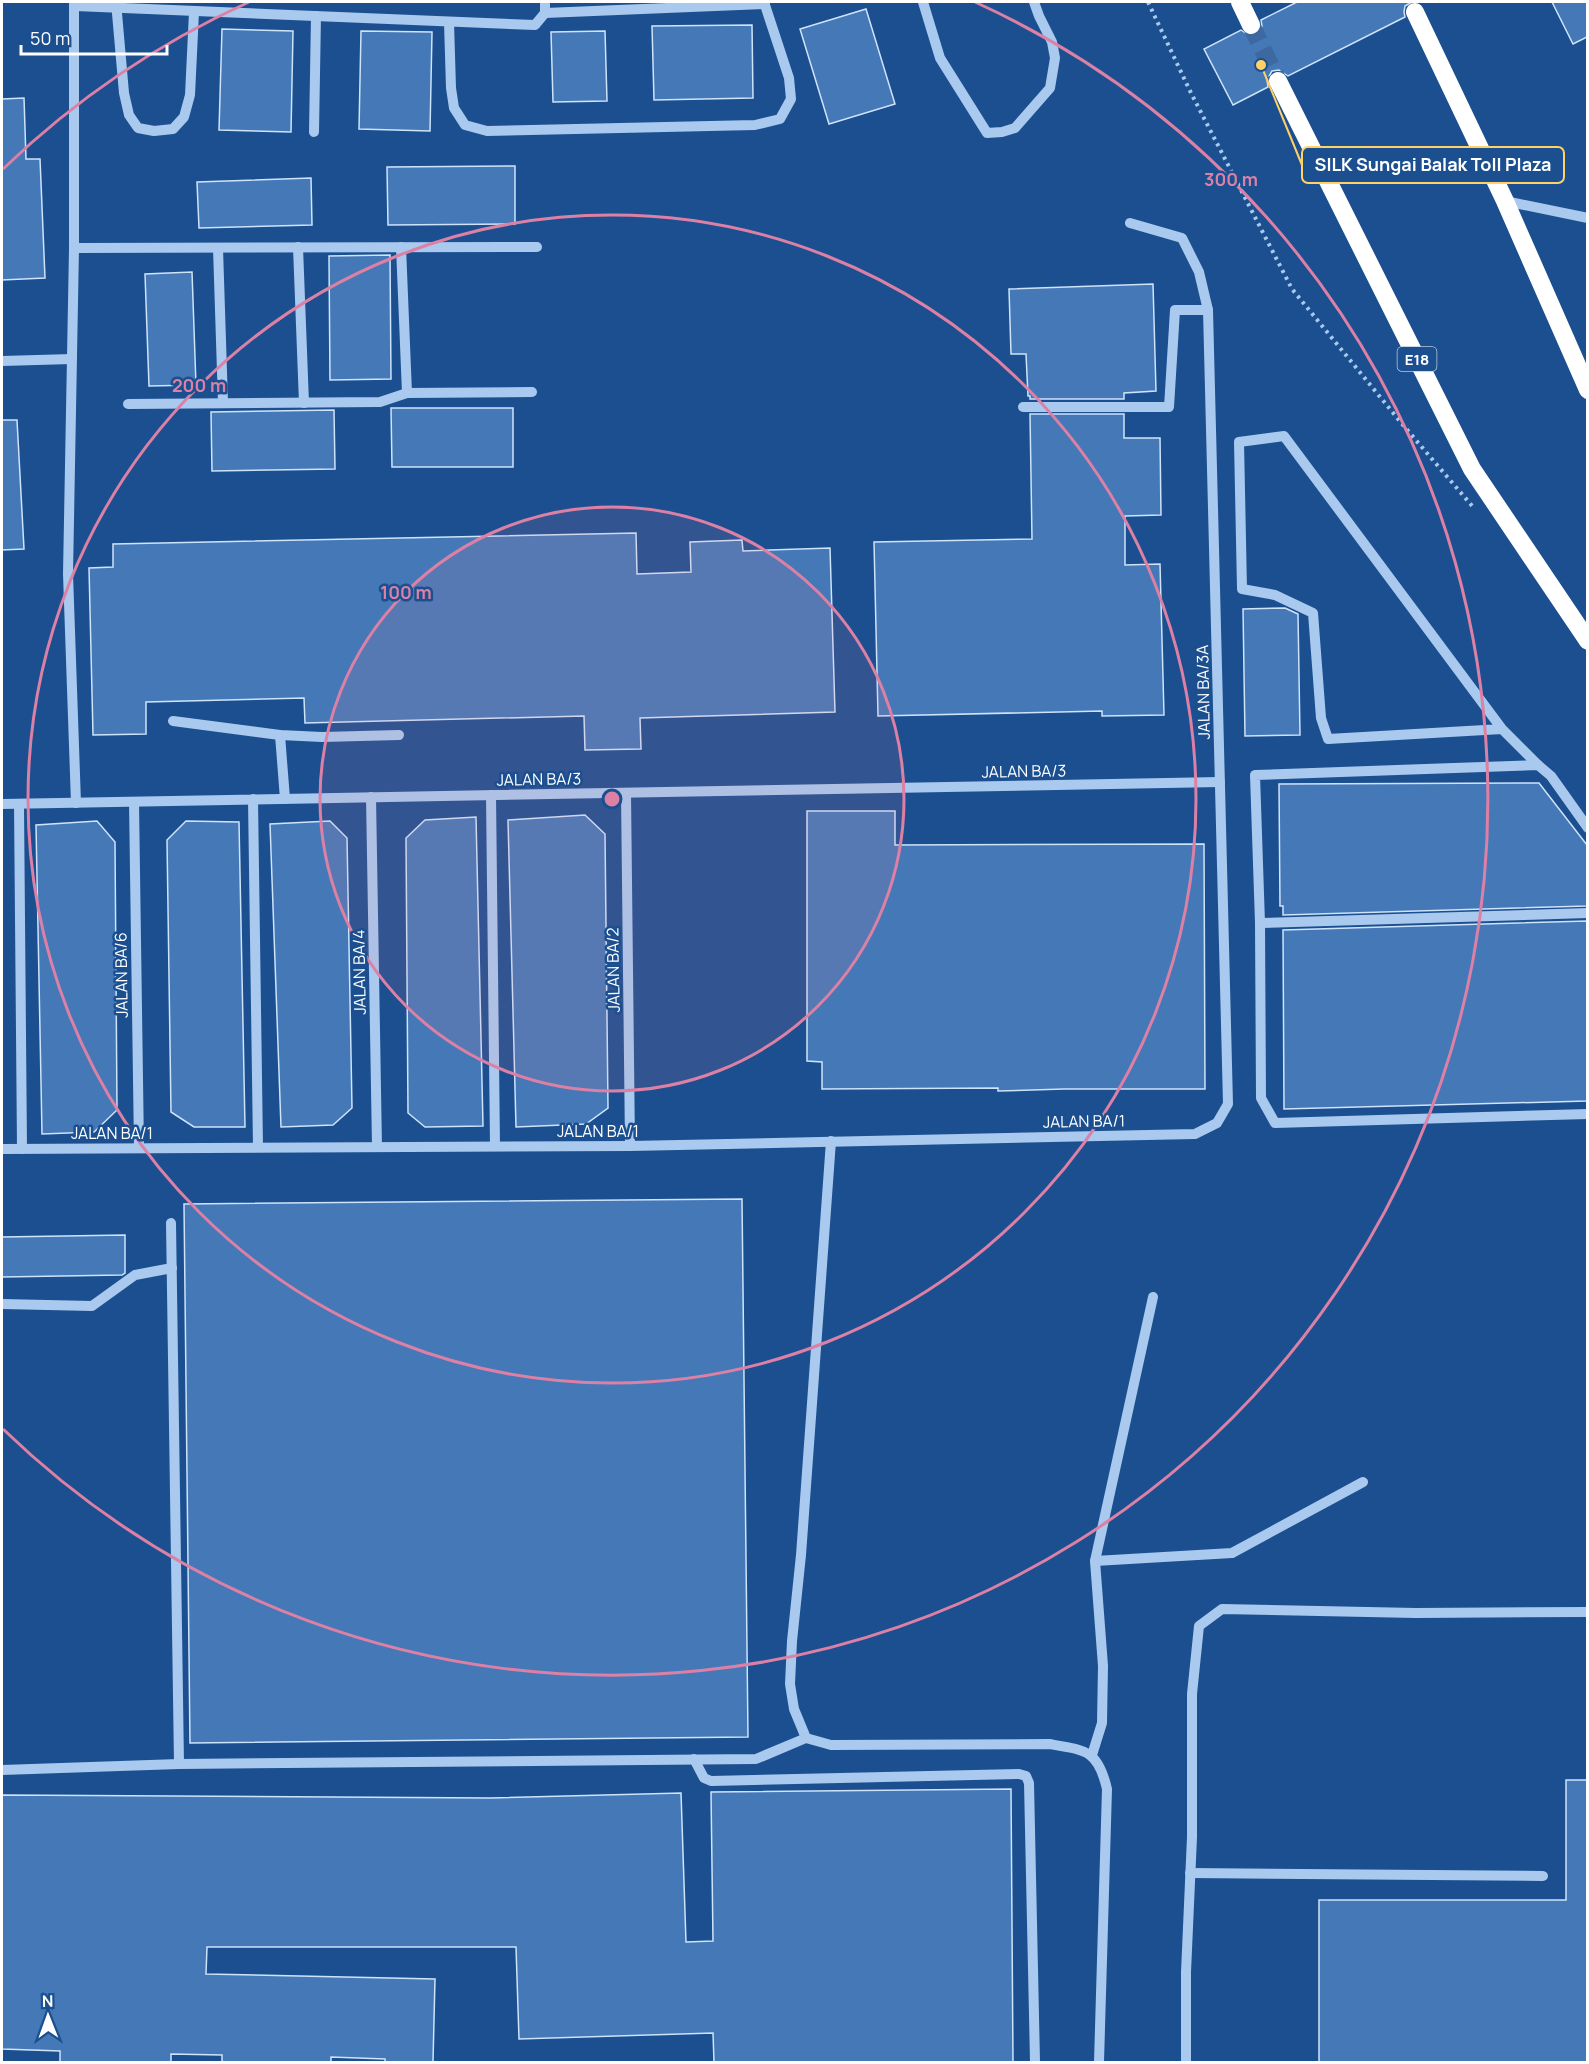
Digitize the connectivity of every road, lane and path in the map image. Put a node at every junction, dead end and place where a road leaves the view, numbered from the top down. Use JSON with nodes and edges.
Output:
{"nodes":[{"id":1,"x":545,"y":2,"type":"edge"},
{"id":2,"x":924,"y":2,"type":"edge"},
{"id":3,"x":1034,"y":2,"type":"edge"},
{"id":4,"x":1148,"y":2,"type":"edge"},
{"id":5,"x":1240,"y":2,"type":"edge"},
{"id":6,"x":764,"y":3,"type":"edge"},
{"id":7,"x":74,"y":4,"type":"edge"},
{"id":8,"x":116,"y":4,"type":"edge"},
{"id":9,"x":195,"y":12,"type":"junction"},
{"id":10,"x":1415,"y":12,"type":"dead end"},
{"id":11,"x":545,"y":13,"type":"junction"},
{"id":12,"x":316,"y":16,"type":"junction"},
{"id":13,"x":449,"y":22,"type":"junction"},
{"id":14,"x":1251,"y":25,"type":"tunnel mouth"},
{"id":15,"x":1278,"y":81,"type":"tunnel mouth"},
{"id":16,"x":315,"y":132,"type":"dead end"},
{"id":17,"x":1505,"y":201,"type":"junction"},
{"id":18,"x":1587,"y":219,"type":"edge"},
{"id":19,"x":1130,"y":223,"type":"dead end"},
{"id":20,"x":401,"y":247,"type":"junction"},
{"id":21,"x":537,"y":247,"type":"dead end"},
{"id":22,"x":74,"y":248,"type":"junction"},
{"id":23,"x":218,"y":248,"type":"junction"},
{"id":24,"x":298,"y":248,"type":"junction"},
{"id":25,"x":1208,"y":310,"type":"junction"},
{"id":26,"x":72,"y":359,"type":"junction"},
{"id":27,"x":2,"y":361,"type":"edge"},
{"id":28,"x":1587,"y":390,"type":"edge"},
{"id":29,"x":532,"y":392,"type":"dead end"},
{"id":30,"x":407,"y":393,"type":"junction"},
{"id":31,"x":223,"y":403,"type":"junction"},
{"id":32,"x":304,"y":403,"type":"junction"},
{"id":33,"x":128,"y":404,"type":"dead end"},
{"id":34,"x":1023,"y":407,"type":"dead end"},
{"id":35,"x":1478,"y":512,"type":"dead end"},
{"id":36,"x":1587,"y":641,"type":"edge"},
{"id":37,"x":173,"y":721,"type":"dead end"},
{"id":38,"x":1502,"y":729,"type":"junction"},
{"id":39,"x":280,"y":735,"type":"junction"},
{"id":40,"x":399,"y":735,"type":"dead end"},
{"id":41,"x":1538,"y":765,"type":"junction"},
{"id":42,"x":1220,"y":782,"type":"junction"},
{"id":43,"x":627,"y":793,"type":"junction"},
{"id":44,"x":491,"y":795,"type":"junction"},
{"id":45,"x":371,"y":797,"type":"junction"},
{"id":46,"x":285,"y":799,"type":"junction"},
{"id":47,"x":253,"y":800,"type":"junction"},
{"id":48,"x":134,"y":801,"type":"junction"},
{"id":49,"x":76,"y":802,"type":"junction"},
{"id":50,"x":2,"y":804,"type":"edge"},
{"id":51,"x":19,"y":804,"type":"junction"},
{"id":52,"x":1587,"y":828,"type":"edge"},
{"id":53,"x":1587,"y":913,"type":"edge"},
{"id":54,"x":1260,"y":923,"type":"junction"},
{"id":55,"x":1587,"y":1114,"type":"edge"},
{"id":56,"x":1195,"y":1134,"type":"joint"},
{"id":57,"x":831,"y":1142,"type":"junction"},
{"id":58,"x":495,"y":1146,"type":"junction"},
{"id":59,"x":630,"y":1146,"type":"junction"},
{"id":60,"x":258,"y":1147,"type":"junction"},
{"id":61,"x":377,"y":1147,"type":"junction"},
{"id":62,"x":139,"y":1148,"type":"junction"},
{"id":63,"x":2,"y":1149,"type":"edge"},
{"id":64,"x":22,"y":1149,"type":"junction"},
{"id":65,"x":171,"y":1223,"type":"dead end"},
{"id":66,"x":172,"y":1268,"type":"junction"},
{"id":67,"x":1153,"y":1297,"type":"dead end"},
{"id":68,"x":2,"y":1304,"type":"edge"},
{"id":69,"x":1364,"y":1482,"type":"dead end"},
{"id":70,"x":1095,"y":1562,"type":"junction"},
{"id":71,"x":1587,"y":1612,"type":"edge"},
{"id":72,"x":806,"y":1738,"type":"junction"},
{"id":73,"x":1092,"y":1755,"type":"junction"},
{"id":74,"x":694,"y":1759,"type":"junction"},
{"id":75,"x":179,"y":1764,"type":"junction"},
{"id":76,"x":2,"y":1770,"type":"edge"},
{"id":77,"x":1190,"y":1873,"type":"junction"},
{"id":78,"x":1542,"y":1876,"type":"dead end"},
{"id":79,"x":1035,"y":2062,"type":"edge"},
{"id":80,"x":1099,"y":2062,"type":"edge"},
{"id":81,"x":1186,"y":2062,"type":"edge"}],
"edges":[{"from":1,"to":11,"type":"street"},
{"from":2,"to":3,"type":"street"},
{"from":4,"to":35,"type":"path"},
{"from":5,"to":14,"type":"highway"},
{"from":6,"to":11,"type":"street"},
{"from":6,"to":13,"type":"street"},
{"from":7,"to":8,"type":"street"},
{"from":7,"to":22,"type":"street"},
{"from":8,"to":9,"type":"street"},
{"from":8,"to":9,"type":"street"},
{"from":9,"to":12,"type":"street"},
{"from":10,"to":17,"type":"highway"},
{"from":11,"to":13,"type":"street"},
{"from":12,"to":13,"type":"street"},
{"from":12,"to":16,"type":"street"},
{"from":15,"to":36,"type":"highway","number":"E18"},
{"from":17,"to":18,"type":"street"},
{"from":17,"to":28,"type":"highway"},
{"from":19,"to":25,"type":"street","name":"JALAN BA/3A"},
{"from":20,"to":21,"type":"street"},
{"from":20,"to":24,"type":"street"},
{"from":20,"to":30,"type":"street"},
{"from":22,"to":23,"type":"street"},
{"from":22,"to":26,"type":"street"},
{"from":23,"to":24,"type":"street"},
{"from":23,"to":31,"type":"street"},
{"from":24,"to":32,"type":"street"},
{"from":25,"to":34,"type":"street"},
{"from":25,"to":42,"type":"street","name":"JALAN BA/3A"},
{"from":26,"to":27,"type":"street"},
{"from":26,"to":49,"type":"street"},
{"from":29,"to":30,"type":"street"},
{"from":30,"to":32,"type":"street"},
{"from":31,"to":32,"type":"street"},
{"from":31,"to":33,"type":"street"},
{"from":37,"to":39,"type":"street"},
{"from":38,"to":38,"type":"street"},
{"from":38,"to":41,"type":"street"},
{"from":39,"to":40,"type":"street"},
{"from":39,"to":46,"type":"street"},
{"from":41,"to":52,"type":"street"},
{"from":41,"to":54,"type":"street"},
{"from":42,"to":43,"type":"street","name":"JALAN BA/3"},
{"from":42,"to":56,"type":"street","name":"JALAN BA/3A"},
{"from":43,"to":44,"type":"street","name":"JALAN BA/3"},
{"from":43,"to":59,"type":"street","name":"JALAN BA/2"},
{"from":44,"to":45,"type":"street","name":"JALAN BA/3"},
{"from":44,"to":58,"type":"street"},
{"from":45,"to":46,"type":"street","name":"JALAN BA/3"},
{"from":45,"to":61,"type":"street","name":"JALAN BA/4"},
{"from":46,"to":47,"type":"street","name":"JALAN BA/3"},
{"from":47,"to":48,"type":"street","name":"JALAN BA/3"},
{"from":47,"to":60,"type":"street"},
{"from":48,"to":49,"type":"street","name":"JALAN BA/3"},
{"from":48,"to":62,"type":"street","name":"JALAN BA/6"},
{"from":49,"to":51,"type":"street","name":"JALAN BA/3"},
{"from":50,"to":51,"type":"street","name":"JALAN BA/3"},
{"from":51,"to":64,"type":"street"},
{"from":53,"to":54,"type":"street"},
{"from":54,"to":55,"type":"street"},
{"from":56,"to":57,"type":"street","name":"JALAN BA/1"},
{"from":57,"to":59,"type":"street","name":"JALAN BA/1"},
{"from":57,"to":72,"type":"street"},
{"from":58,"to":59,"type":"street","name":"JALAN BA/1"},
{"from":58,"to":61,"type":"street","name":"JALAN BA/1"},
{"from":60,"to":61,"type":"street","name":"JALAN BA/1"},
{"from":60,"to":62,"type":"street","name":"JALAN BA/1"},
{"from":62,"to":64,"type":"street","name":"JALAN BA/1"},
{"from":63,"to":64,"type":"street","name":"JALAN BA/1"},
{"from":65,"to":66,"type":"street"},
{"from":66,"to":68,"type":"street"},
{"from":66,"to":75,"type":"street"},
{"from":67,"to":70,"type":"street"},
{"from":69,"to":70,"type":"street"},
{"from":70,"to":73,"type":"street"},
{"from":71,"to":77,"type":"street"},
{"from":72,"to":73,"type":"street"},
{"from":72,"to":74,"type":"street"},
{"from":73,"to":80,"type":"street"},
{"from":74,"to":75,"type":"street"},
{"from":74,"to":79,"type":"street"},
{"from":75,"to":76,"type":"street"},
{"from":77,"to":78,"type":"street"},
{"from":77,"to":81,"type":"street"}]}
